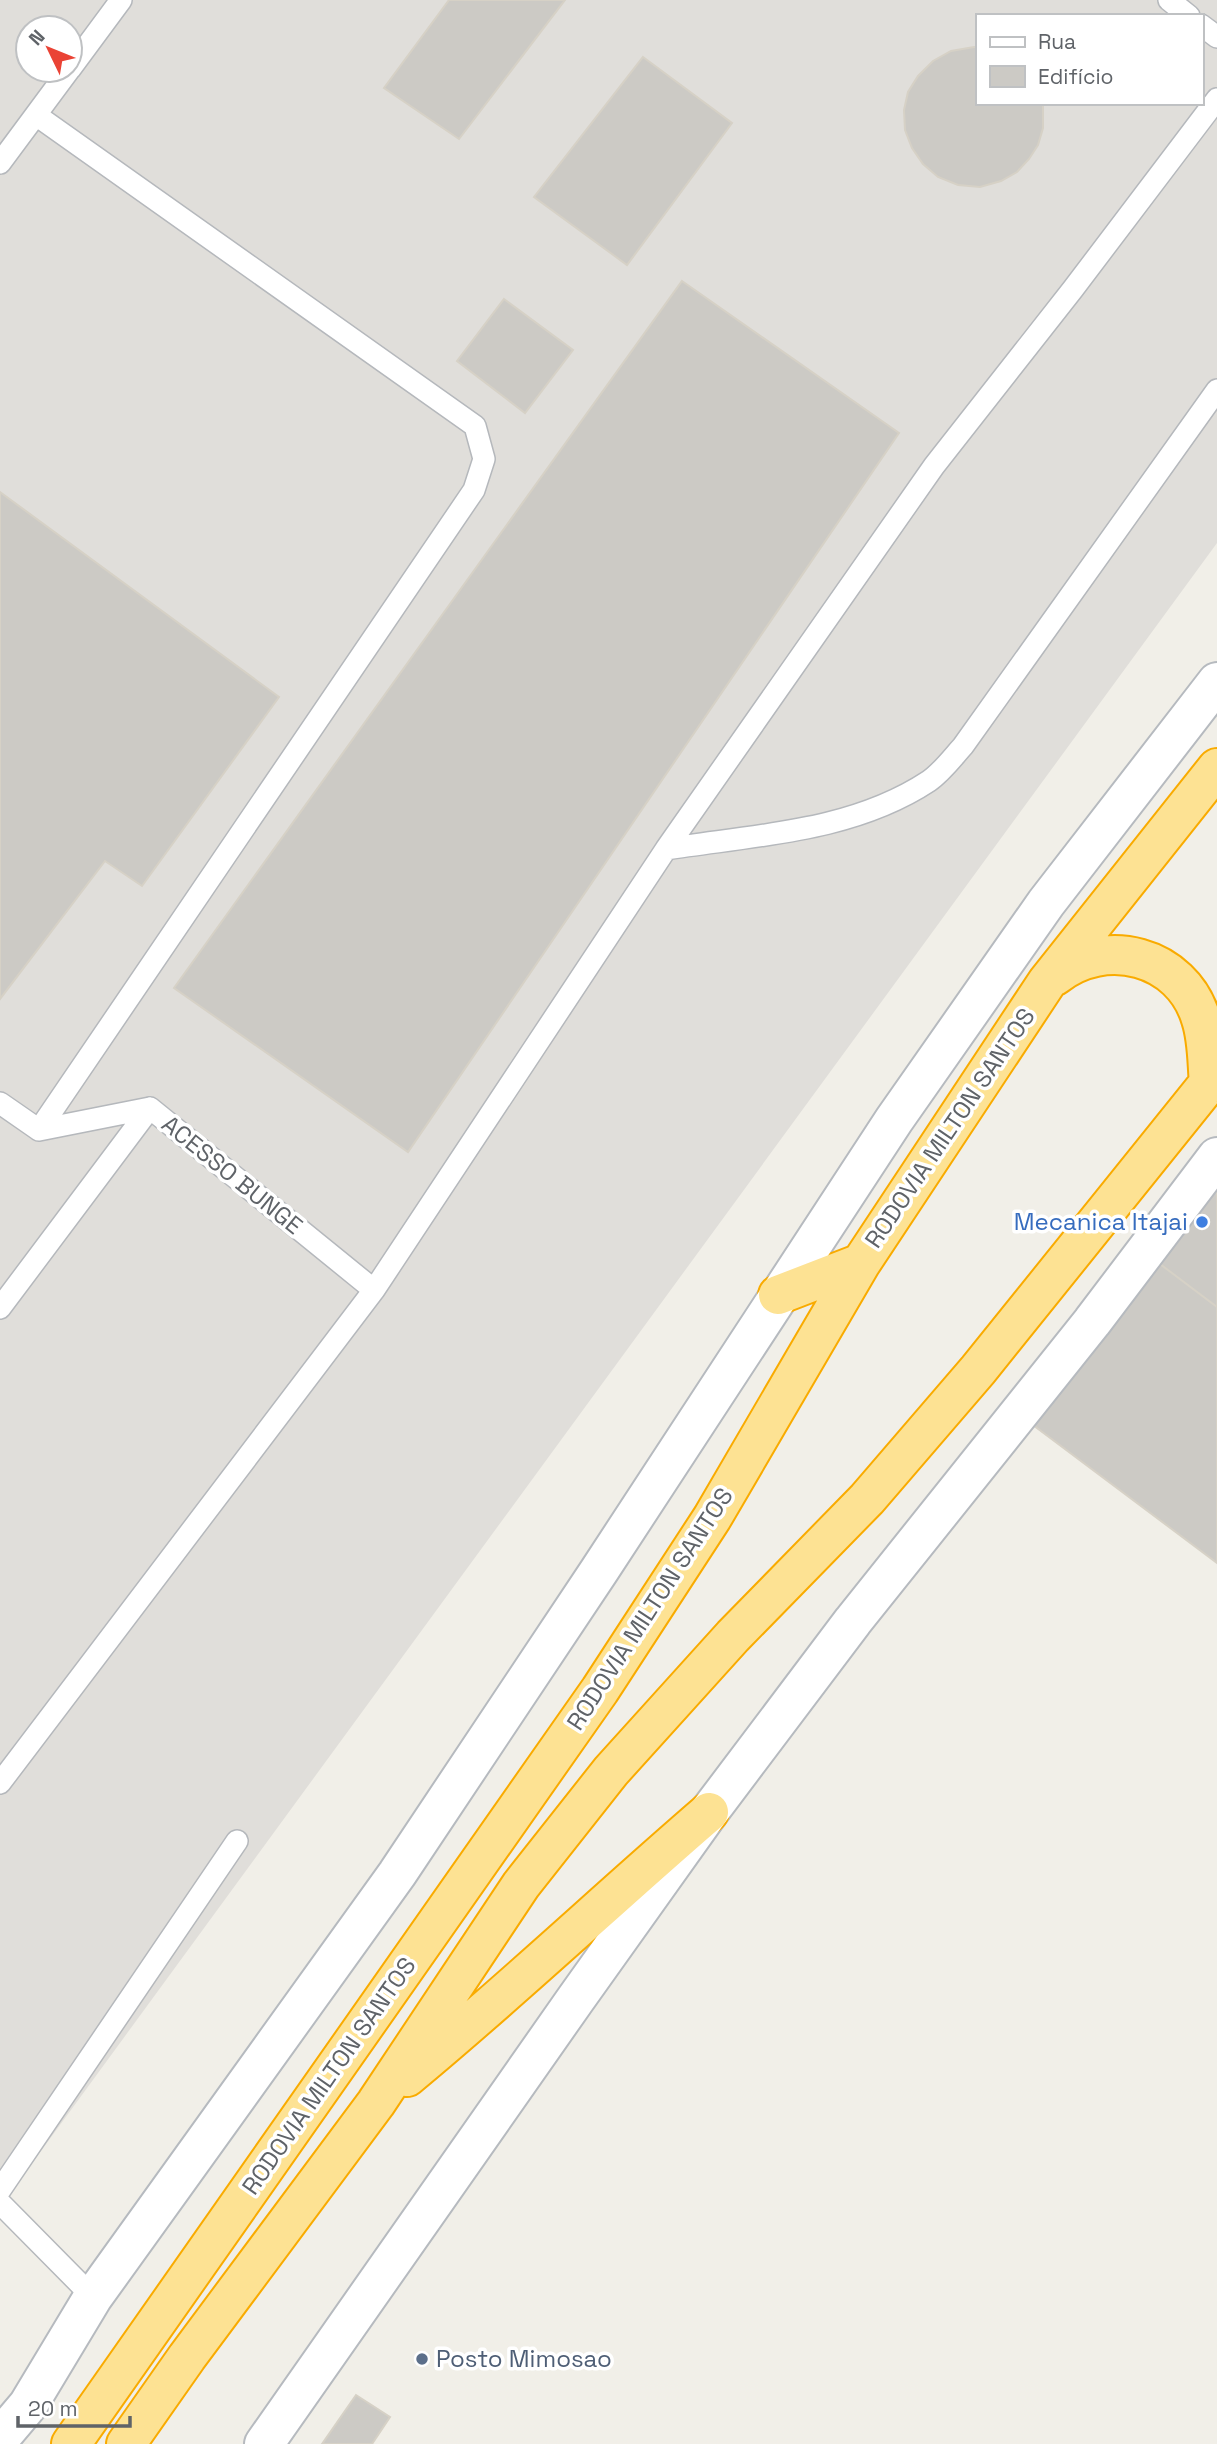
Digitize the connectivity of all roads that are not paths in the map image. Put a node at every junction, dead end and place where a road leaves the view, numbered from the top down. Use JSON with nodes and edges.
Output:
{"nodes":[{"id":1,"x":121,"y":0,"type":"edge"},
{"id":2,"x":1169,"y":0,"type":"edge"},
{"id":3,"x":1186,"y":14,"type":"edge"},
{"id":4,"x":84,"y":50,"type":"edge"},
{"id":5,"x":59,"y":84,"type":"edge"},
{"id":6,"x":1217,"y":99,"type":"edge"},
{"id":7,"x":36,"y":115,"type":"junction"},
{"id":8,"x":0,"y":163,"type":"edge"},
{"id":9,"x":1217,"y":390,"type":"edge"},
{"id":10,"x":1217,"y":682,"type":"edge"},
{"id":11,"x":1217,"y":768,"type":"edge"},
{"id":12,"x":666,"y":849,"type":"junction"},
{"id":13,"x":1047,"y":982,"type":"junction"},
{"id":14,"x":1213,"y":1079,"type":"edge"},
{"id":15,"x":0,"y":1103,"type":"edge"},
{"id":16,"x":150,"y":1108,"type":"junction"},
{"id":17,"x":40,"y":1130,"type":"junction"},
{"id":18,"x":1217,"y":1157,"type":"edge"},
{"id":19,"x":861,"y":1263,"type":"junction"},
{"id":20,"x":374,"y":1290,"type":"junction"},
{"id":21,"x":778,"y":1295,"type":"junction"},
{"id":22,"x":0,"y":1308,"type":"edge"},
{"id":23,"x":0,"y":1783,"type":"edge"},
{"id":24,"x":709,"y":1812,"type":"junction"},
{"id":25,"x":237,"y":1841,"type":"dead end"},
{"id":26,"x":376,"y":2103,"type":"junction"},
{"id":27,"x":0,"y":2190,"type":"edge"},
{"id":28,"x":0,"y":2203,"type":"edge"},
{"id":29,"x":93,"y":2297,"type":"junction"},
{"id":30,"x":0,"y":2438,"type":"edge"},
{"id":31,"x":71,"y":2444,"type":"edge"},
{"id":32,"x":126,"y":2444,"type":"edge"},
{"id":33,"x":264,"y":2444,"type":"edge"}],
"edges":[{"from":1,"to":4,"type":"lane"},
{"from":2,"to":3,"type":"lane"},
{"from":5,"to":7,"type":"lane"},
{"from":6,"to":12,"type":"lane"},
{"from":7,"to":8,"type":"lane"},
{"from":7,"to":17,"type":"lane"},
{"from":9,"to":12,"type":"lane"},
{"from":10,"to":21,"type":"main road"},
{"from":11,"to":13,"type":"highway","name":"RODOVIA MILTON SANTOS"},
{"from":12,"to":20,"type":"lane"},
{"from":13,"to":14,"type":"highway"},
{"from":13,"to":19,"type":"highway","name":"RODOVIA MILTON SANTOS"},
{"from":14,"to":26,"type":"highway","name":"RODOVIA MILTON SANTOS"},
{"from":15,"to":17,"type":"lane"},
{"from":16,"to":17,"type":"lane","name":"ACESSO BUNGE"},
{"from":16,"to":20,"type":"lane","name":"ACESSO BUNGE"},
{"from":16,"to":22,"type":"lane"},
{"from":18,"to":24,"type":"main road"},
{"from":19,"to":21,"type":"highway"},
{"from":19,"to":31,"type":"highway","name":"RODOVIA MILTON SANTOS"},
{"from":20,"to":23,"type":"lane"},
{"from":21,"to":29,"type":"main road"},
{"from":24,"to":26,"type":"highway"},
{"from":24,"to":33,"type":"main road"},
{"from":25,"to":27,"type":"lane"},
{"from":26,"to":32,"type":"highway","name":"RODOVIA MILTON SANTOS"},
{"from":28,"to":29,"type":"lane"},
{"from":29,"to":30,"type":"main road"}]}
